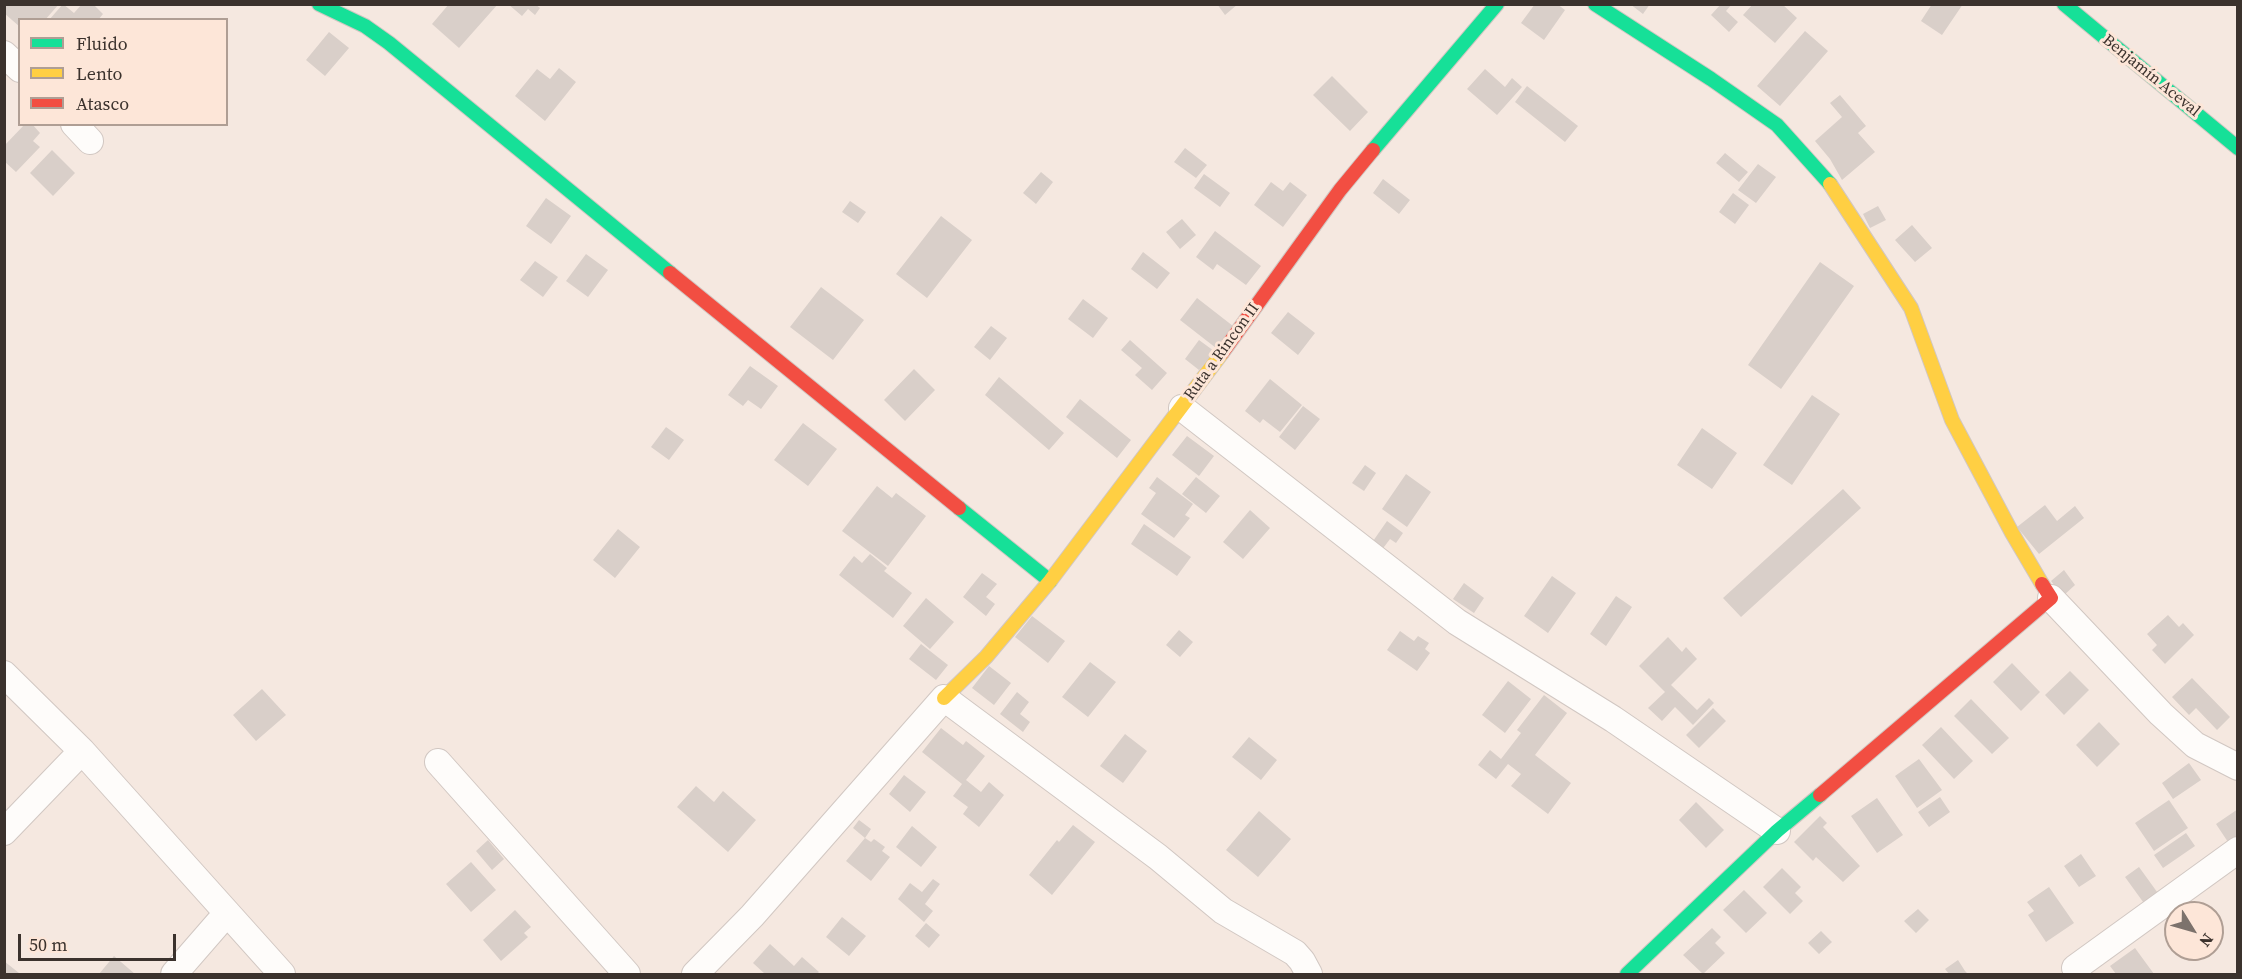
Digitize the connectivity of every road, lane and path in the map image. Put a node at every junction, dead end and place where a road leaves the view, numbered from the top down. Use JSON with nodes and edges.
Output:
{"nodes":[{"id":1,"x":319,"y":4,"type":"edge"},
{"id":2,"x":1497,"y":4,"type":"edge"},
{"id":3,"x":1595,"y":4,"type":"edge"},
{"id":4,"x":2064,"y":4,"type":"edge"},
{"id":5,"x":4,"y":54,"type":"edge"},
{"id":6,"x":18,"y":67,"type":"edge"},
{"id":7,"x":2238,"y":148,"type":"edge"},
{"id":8,"x":1182,"y":408,"type":"junction"},
{"id":9,"x":1050,"y":581,"type":"junction"},
{"id":10,"x":2051,"y":598,"type":"junction"},
{"id":11,"x":4,"y":674,"type":"edge"},
{"id":12,"x":944,"y":698,"type":"junction"},
{"id":13,"x":82,"y":751,"type":"junction"},
{"id":14,"x":438,"y":762,"type":"dead end"},
{"id":15,"x":2238,"y":767,"type":"edge"},
{"id":16,"x":1777,"y":831,"type":"junction"},
{"id":17,"x":4,"y":832,"type":"edge"},
{"id":18,"x":2238,"y":850,"type":"edge"},
{"id":19,"x":227,"y":914,"type":"junction"},
{"id":20,"x":2073,"y":972,"type":"edge"},
{"id":21,"x":174,"y":975,"type":"edge"},
{"id":22,"x":282,"y":975,"type":"edge"},
{"id":23,"x":627,"y":975,"type":"edge"},
{"id":24,"x":695,"y":975,"type":"edge"},
{"id":25,"x":1309,"y":975,"type":"edge"},
{"id":26,"x":1627,"y":975,"type":"edge"}],
"edges":[{"from":1,"to":9,"type":"street"},
{"from":2,"to":8,"type":"street","name":"Ruta a Rincon II"},
{"from":3,"to":10,"type":"street"},
{"from":4,"to":7,"type":"street","name":"Benjamín Aceval"},
{"from":5,"to":6,"type":"street"},
{"from":8,"to":9,"type":"street","name":"Ruta a Rincon II"},
{"from":8,"to":16,"type":"street"},
{"from":9,"to":12,"type":"street","name":"Ruta a Rincon II"},
{"from":10,"to":15,"type":"street"},
{"from":10,"to":16,"type":"street"},
{"from":11,"to":13,"type":"street"},
{"from":12,"to":24,"type":"street"},
{"from":12,"to":25,"type":"street"},
{"from":13,"to":17,"type":"street"},
{"from":13,"to":19,"type":"street"},
{"from":14,"to":23,"type":"street"},
{"from":16,"to":26,"type":"street"},
{"from":18,"to":20,"type":"street"},
{"from":19,"to":21,"type":"street"},
{"from":19,"to":22,"type":"street"}]}
